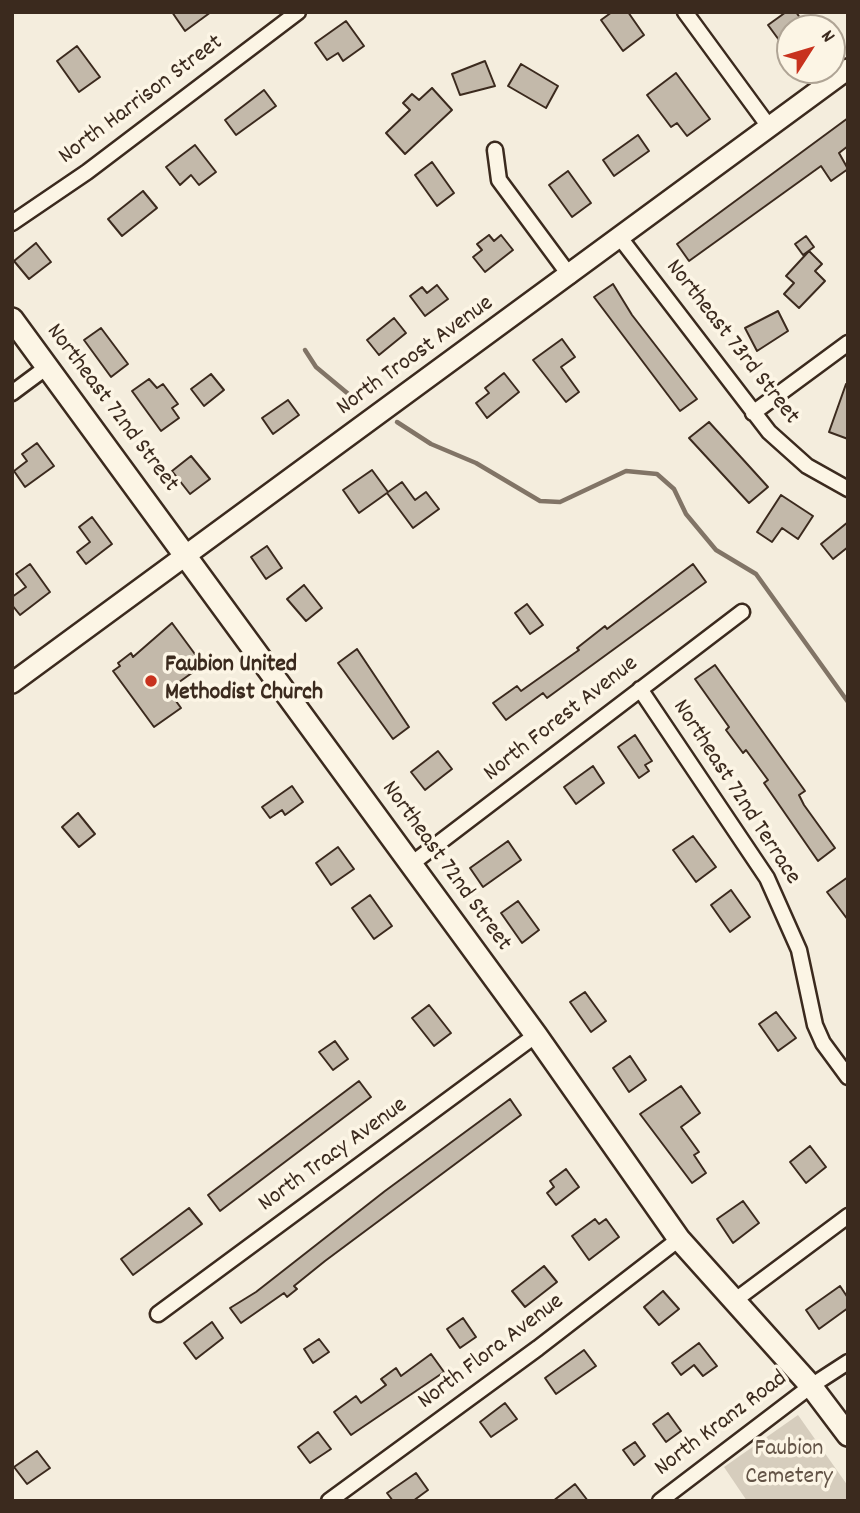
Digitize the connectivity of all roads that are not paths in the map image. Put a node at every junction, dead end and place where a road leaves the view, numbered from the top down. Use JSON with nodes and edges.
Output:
{"nodes":[{"id":1,"x":298,"y":12,"type":"edge"},
{"id":2,"x":685,"y":12,"type":"edge"},
{"id":3,"x":848,"y":69,"type":"edge"},
{"id":4,"x":770,"y":128,"type":"junction"},
{"id":5,"x":495,"y":150,"type":"dead end"},
{"id":6,"x":12,"y":223,"type":"edge"},
{"id":7,"x":621,"y":239,"type":"junction"},
{"id":8,"x":570,"y":276,"type":"junction"},
{"id":9,"x":12,"y":319,"type":"edge"},
{"id":10,"x":848,"y":343,"type":"edge"},
{"id":11,"x":47,"y":367,"type":"junction"},
{"id":12,"x":12,"y":393,"type":"edge"},
{"id":13,"x":753,"y":413,"type":"junction"},
{"id":14,"x":848,"y":489,"type":"edge"},
{"id":15,"x":188,"y":556,"type":"junction"},
{"id":16,"x":742,"y":612,"type":"dead end"},
{"id":17,"x":12,"y":683,"type":"edge"},
{"id":18,"x":640,"y":689,"type":"junction"},
{"id":19,"x":410,"y":865,"type":"junction"},
{"id":20,"x":536,"y":1035,"type":"junction"},
{"id":21,"x":848,"y":1077,"type":"edge"},
{"id":22,"x":848,"y":1216,"type":"edge"},
{"id":23,"x":679,"y":1239,"type":"junction"},
{"id":24,"x":734,"y":1301,"type":"junction"},
{"id":25,"x":158,"y":1314,"type":"dead end"},
{"id":26,"x":848,"y":1362,"type":"edge"},
{"id":27,"x":811,"y":1385,"type":"junction"},
{"id":28,"x":848,"y":1436,"type":"edge"},
{"id":29,"x":329,"y":1501,"type":"edge"},
{"id":30,"x":660,"y":1501,"type":"edge"}],
"edges":[{"from":1,"to":6,"type":"street","name":"North Harrison Street"},
{"from":2,"to":4,"type":"street"},
{"from":3,"to":4,"type":"street","name":"North Troost Avenue"},
{"from":4,"to":7,"type":"street","name":"North Troost Avenue"},
{"from":5,"to":8,"type":"street"},
{"from":7,"to":8,"type":"street","name":"North Troost Avenue"},
{"from":7,"to":13,"type":"street","name":"Northeast 73rd Street"},
{"from":8,"to":15,"type":"street","name":"North Troost Avenue"},
{"from":9,"to":11,"type":"main road","name":"Northeast 72nd Street"},
{"from":10,"to":13,"type":"street"},
{"from":11,"to":12,"type":"street"},
{"from":11,"to":15,"type":"main road","name":"Northeast 72nd Street"},
{"from":13,"to":14,"type":"street","name":"Northeast 73rd Street"},
{"from":15,"to":17,"type":"street","name":"North Troost Avenue"},
{"from":15,"to":19,"type":"main road","name":"Northeast 72nd Street"},
{"from":16,"to":18,"type":"street","name":"North Forest Avenue"},
{"from":18,"to":19,"type":"street","name":"North Forest Avenue"},
{"from":18,"to":21,"type":"street","name":"Northeast 72nd Terrace"},
{"from":19,"to":20,"type":"main road","name":"Northeast 72nd Street"},
{"from":20,"to":23,"type":"main road","name":"Northeast 72nd Street"},
{"from":20,"to":25,"type":"street","name":"North Tracy Avenue"},
{"from":22,"to":24,"type":"street"},
{"from":23,"to":24,"type":"main road","name":"Northeast 72nd Street"},
{"from":23,"to":29,"type":"street","name":"North Flora Avenue"},
{"from":24,"to":27,"type":"main road","name":"Northeast 72nd Street"},
{"from":26,"to":27,"type":"street","name":"North Kranz Road"},
{"from":27,"to":28,"type":"main road","name":"Northeast 72nd Street"},
{"from":27,"to":30,"type":"street","name":"North Kranz Road"}]}
